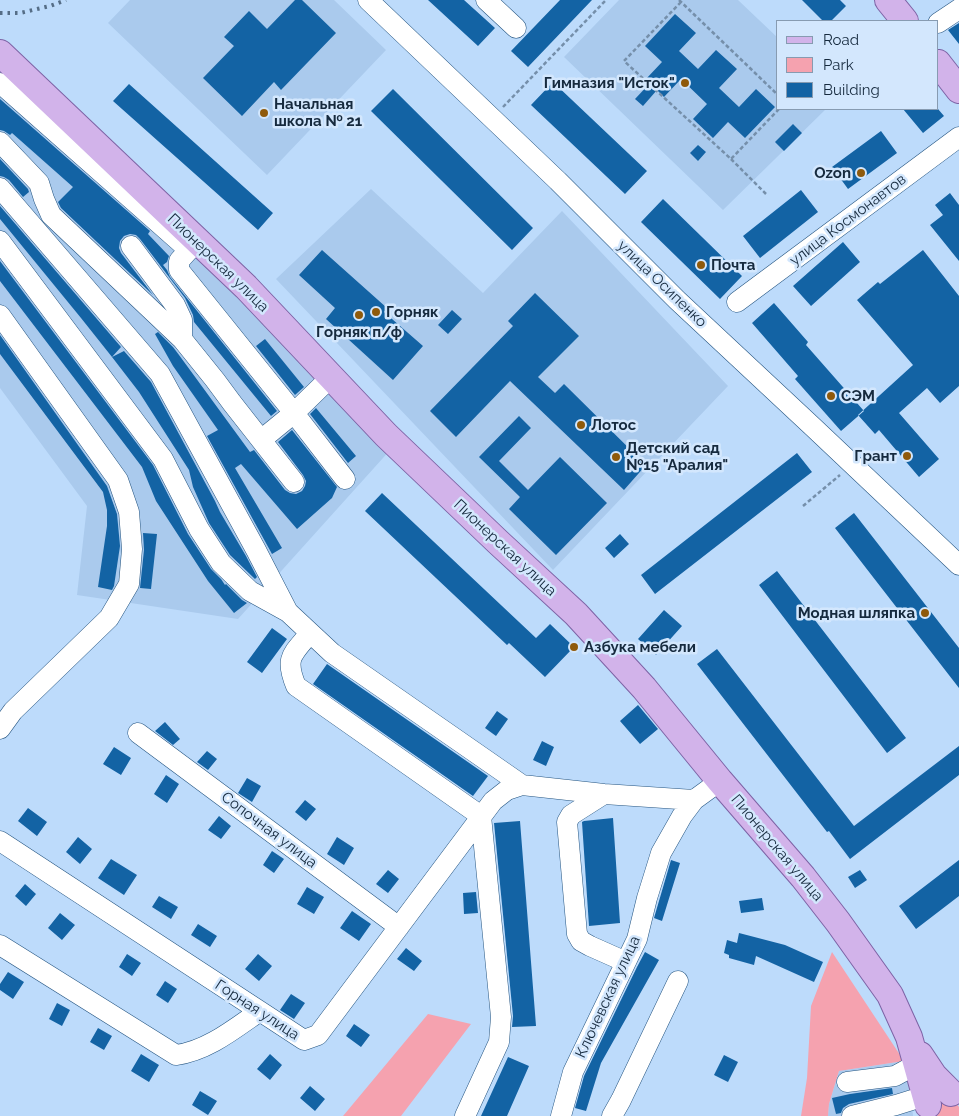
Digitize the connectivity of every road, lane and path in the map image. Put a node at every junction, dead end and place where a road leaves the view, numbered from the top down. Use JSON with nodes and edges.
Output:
{"nodes":[{"id":1,"x":368,"y":0,"type":"edge"},
{"id":2,"x":486,"y":0,"type":"edge"},
{"id":3,"x":606,"y":0,"type":"edge"},
{"id":4,"x":888,"y":0,"type":"edge"},
{"id":5,"x":680,"y":1,"type":"edge"},
{"id":6,"x":959,"y":9,"type":"edge"},
{"id":7,"x":904,"y":20,"type":"edge"},
{"id":8,"x":939,"y":22,"type":"edge"},
{"id":9,"x":516,"y":28,"type":"dead end"},
{"id":10,"x":0,"y":53,"type":"edge"},
{"id":11,"x":939,"y":64,"type":"edge"},
{"id":12,"x":0,"y":83,"type":"edge"},
{"id":13,"x":959,"y":90,"type":"edge"},
{"id":14,"x":776,"y":94,"type":"edge"},
{"id":15,"x":778,"y":110,"type":"edge"},
{"id":16,"x":492,"y":119,"type":"junction"},
{"id":17,"x":959,"y":137,"type":"edge"},
{"id":18,"x":0,"y":142,"type":"edge"},
{"id":19,"x":731,"y":160,"type":"junction"},
{"id":20,"x":0,"y":188,"type":"edge"},
{"id":21,"x":766,"y":194,"type":"dead end"},
{"id":22,"x":0,"y":242,"type":"edge"},
{"id":23,"x":193,"y":245,"type":"junction"},
{"id":24,"x":131,"y":246,"type":"dead end"},
{"id":25,"x":737,"y":302,"type":"dead end"},
{"id":26,"x":0,"y":315,"type":"edge"},
{"id":27,"x":182,"y":339,"type":"junction"},
{"id":28,"x":330,"y":377,"type":"junction"},
{"id":29,"x":294,"y":413,"type":"junction"},
{"id":30,"x":261,"y":440,"type":"junction"},
{"id":31,"x":853,"y":464,"type":"junction"},
{"id":32,"x":345,"y":479,"type":"dead end"},
{"id":33,"x":294,"y":482,"type":"dead end"},
{"id":34,"x":803,"y":506,"type":"dead end"},
{"id":35,"x":959,"y":565,"type":"edge"},
{"id":36,"x":288,"y":612,"type":"junction"},
{"id":37,"x":310,"y":632,"type":"junction"},
{"id":38,"x":0,"y":728,"type":"edge"},
{"id":39,"x":138,"y":733,"type":"dead end"},
{"id":40,"x":720,"y":781,"type":"junction"},
{"id":41,"x":522,"y":785,"type":"junction"},
{"id":42,"x":604,"y":794,"type":"junction"},
{"id":43,"x":694,"y":800,"type":"junction"},
{"id":44,"x":481,"y":816,"type":"junction"},
{"id":45,"x":0,"y":841,"type":"edge"},
{"id":46,"x":399,"y":926,"type":"junction"},
{"id":47,"x":0,"y":945,"type":"edge"},
{"id":48,"x":626,"y":962,"type":"junction"},
{"id":49,"x":678,"y":981,"type":"dead end"},
{"id":50,"x":260,"y":1011,"type":"junction"},
{"id":51,"x":909,"y":1037,"type":"junction"},
{"id":52,"x":847,"y":1082,"type":"dead end"},
{"id":53,"x":957,"y":1095,"type":"edge"},
{"id":54,"x":919,"y":1097,"type":"edge"},
{"id":55,"x":465,"y":1116,"type":"edge"},
{"id":56,"x":561,"y":1116,"type":"edge"},
{"id":57,"x":612,"y":1116,"type":"edge"},
{"id":58,"x":852,"y":1116,"type":"edge"}],
"edges":[{"from":1,"to":16,"type":"street","name":"улица Осипенко"},
{"from":2,"to":9,"type":"street"},
{"from":3,"to":16,"type":"path"},
{"from":4,"to":7,"type":"main road"},
{"from":5,"to":14,"type":"path"},
{"from":5,"to":19,"type":"path"},
{"from":6,"to":8,"type":"street"},
{"from":10,"to":23,"type":"main road","name":"Пионерская улица"},
{"from":11,"to":13,"type":"main road"},
{"from":12,"to":23,"type":"street"},
{"from":15,"to":19,"type":"path"},
{"from":16,"to":31,"type":"street","name":"улица Осипенко"},
{"from":17,"to":25,"type":"street","name":"улица Космонавтов"},
{"from":18,"to":27,"type":"street"},
{"from":19,"to":21,"type":"path"},
{"from":20,"to":36,"type":"street"},
{"from":22,"to":36,"type":"street"},
{"from":23,"to":28,"type":"main road","name":"Пионерская улица"},
{"from":23,"to":29,"type":"street"},
{"from":24,"to":27,"type":"street"},
{"from":26,"to":38,"type":"street"},
{"from":27,"to":30,"type":"street"},
{"from":28,"to":29,"type":"street"},
{"from":28,"to":40,"type":"main road","name":"Пионерская улица"},
{"from":29,"to":30,"type":"street"},
{"from":29,"to":32,"type":"street"},
{"from":30,"to":33,"type":"street"},
{"from":31,"to":34,"type":"path"},
{"from":31,"to":35,"type":"street","name":"улица Осипенко"},
{"from":36,"to":37,"type":"street"},
{"from":37,"to":41,"type":"street"},
{"from":37,"to":44,"type":"street"},
{"from":39,"to":46,"type":"street","name":"Сопочная улица"},
{"from":40,"to":43,"type":"street","name":"Ключевская улица"},
{"from":40,"to":51,"type":"main road","name":"Пионерская улица"},
{"from":41,"to":42,"type":"street"},
{"from":41,"to":44,"type":"street","name":"Горная улица"},
{"from":42,"to":43,"type":"street"},
{"from":42,"to":48,"type":"street"},
{"from":43,"to":48,"type":"street","name":"Ключевская улица"},
{"from":44,"to":46,"type":"street","name":"Горная улица"},
{"from":44,"to":55,"type":"street"},
{"from":45,"to":50,"type":"street","name":"Горная улица"},
{"from":46,"to":50,"type":"street","name":"Горная улица"},
{"from":47,"to":50,"type":"street"},
{"from":48,"to":56,"type":"street","name":"Ключевская улица"},
{"from":49,"to":57,"type":"street"},
{"from":51,"to":53,"type":"main road"},
{"from":51,"to":54,"type":"main road","name":"Пионерская улица"},
{"from":52,"to":54,"type":"street"},
{"from":53,"to":54,"type":"main road"},
{"from":54,"to":58,"type":"street"}]}
